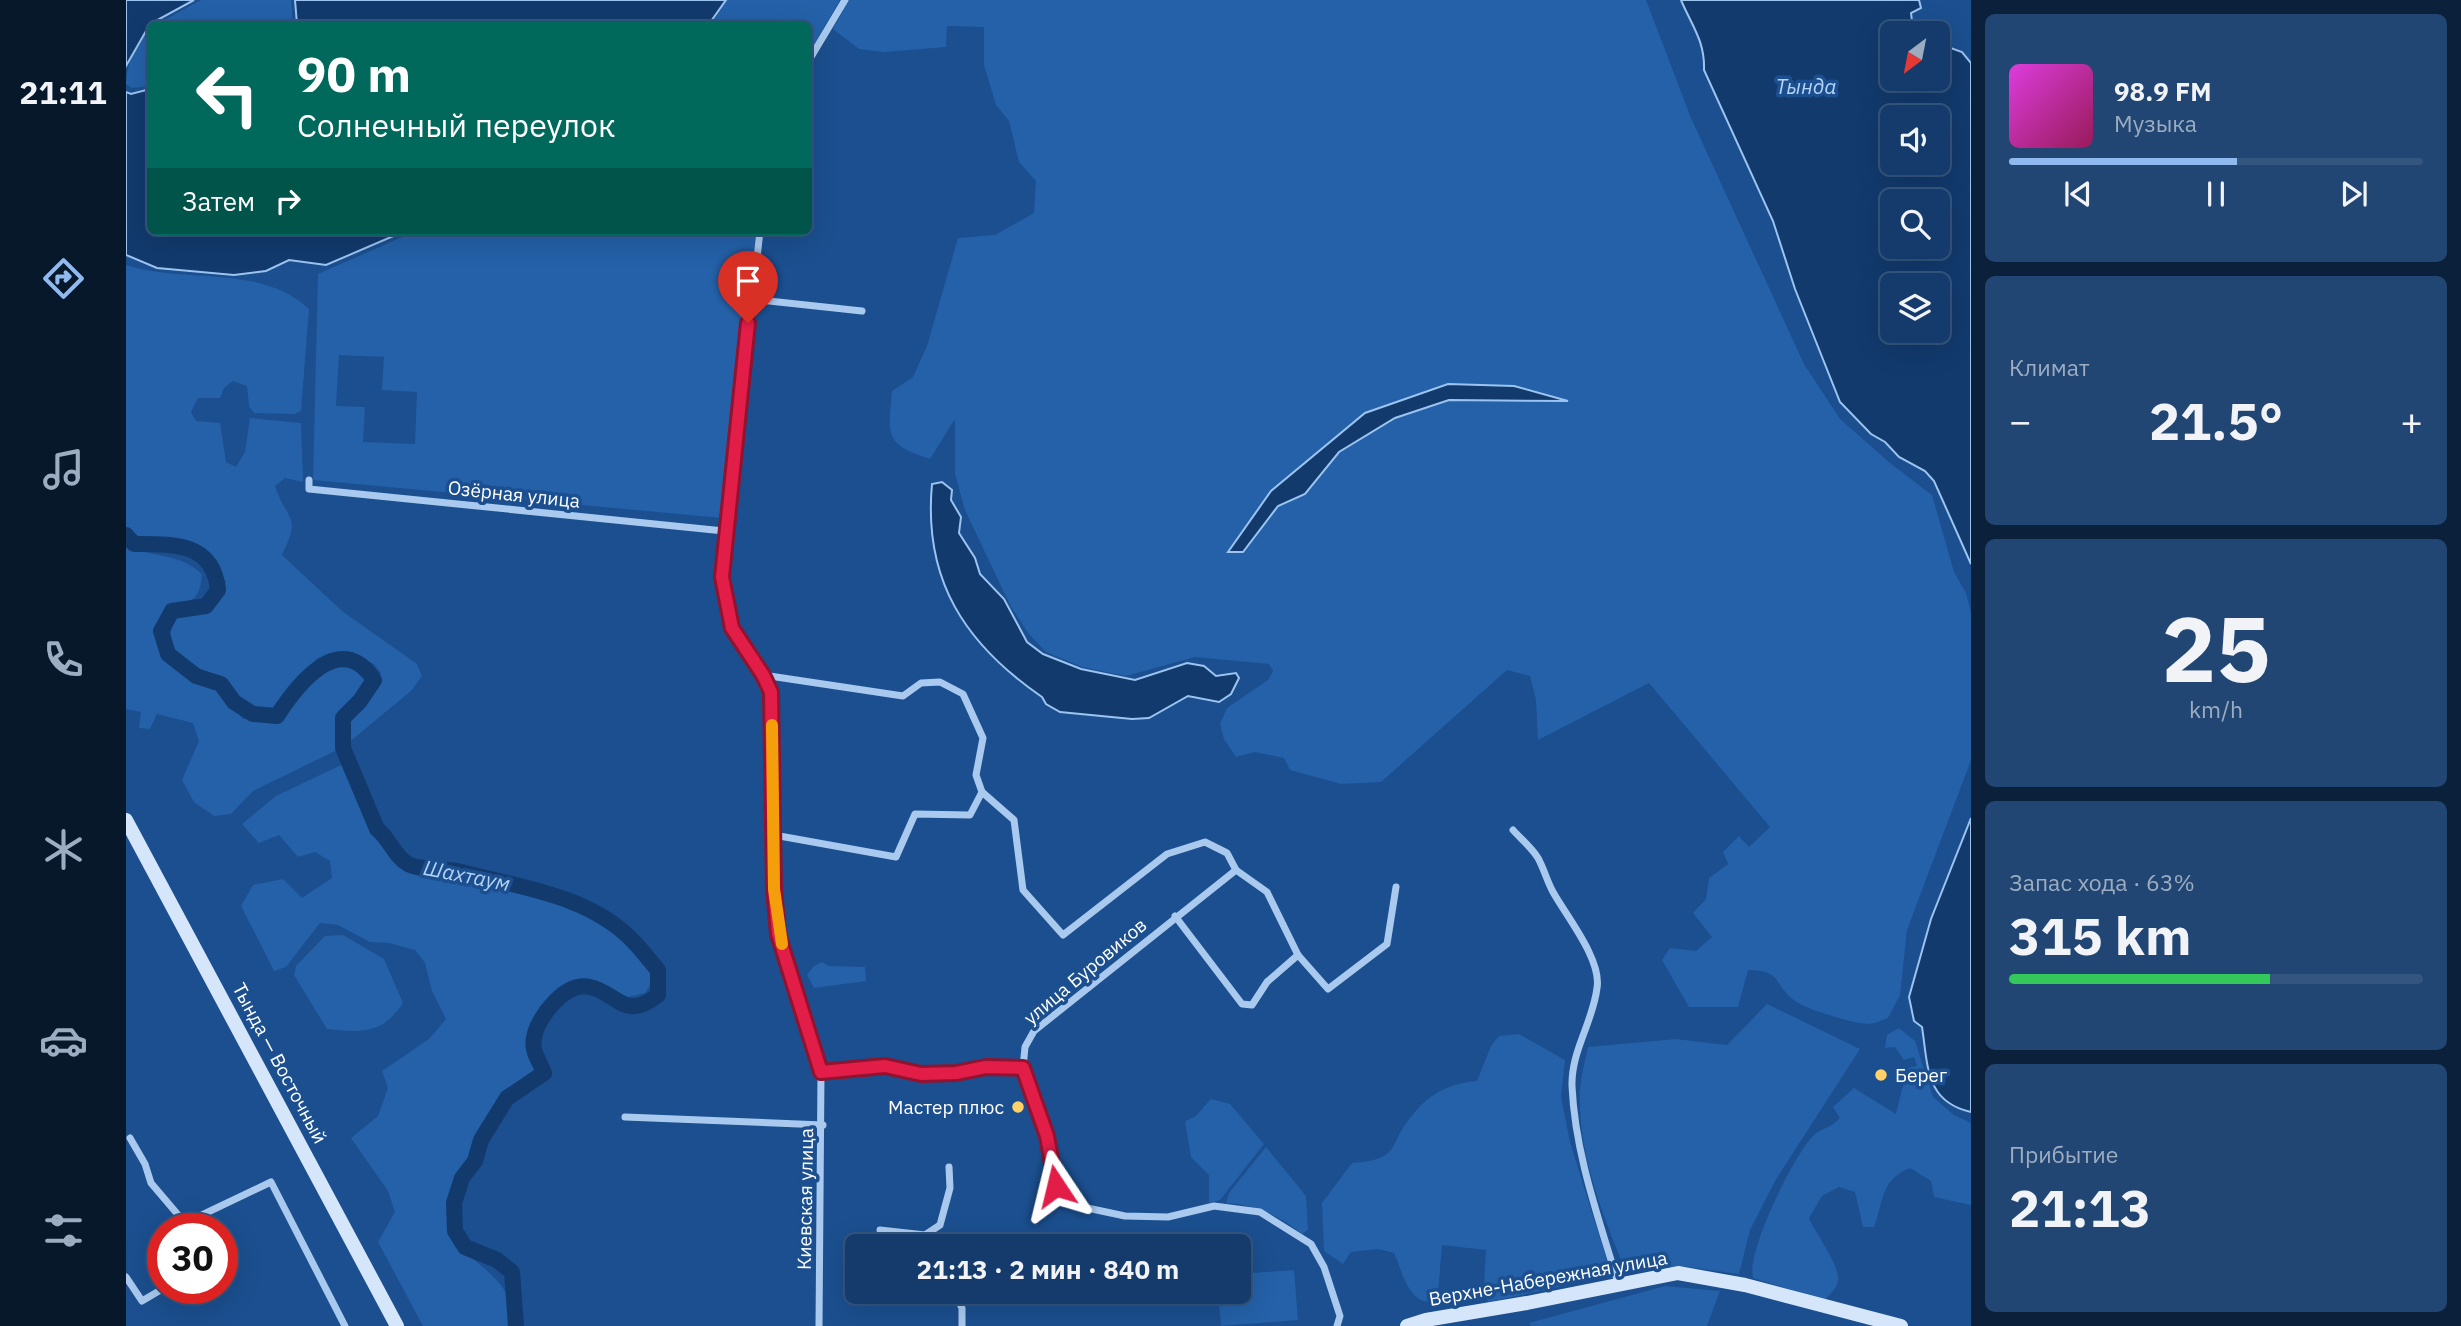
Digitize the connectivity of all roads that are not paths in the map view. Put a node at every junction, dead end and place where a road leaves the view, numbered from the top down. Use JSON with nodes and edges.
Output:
{"nodes":[{"id":1,"x":845,"y":0,"type":"edge"},
{"id":2,"x":812,"y":55,"type":"edge"},
{"id":3,"x":759,"y":235,"type":"edge"},
{"id":4,"x":751,"y":299,"type":"junction"},
{"id":5,"x":862,"y":311,"type":"dead end"},
{"id":6,"x":309,"y":480,"type":"dead end"},
{"id":7,"x":724,"y":531,"type":"junction"},
{"id":8,"x":763,"y":675,"type":"junction"},
{"id":9,"x":982,"y":792,"type":"junction"},
{"id":10,"x":126,"y":820,"type":"edge"},
{"id":11,"x":1513,"y":830,"type":"dead end"},
{"id":12,"x":774,"y":835,"type":"junction"},
{"id":13,"x":1236,"y":870,"type":"junction"},
{"id":14,"x":1396,"y":887,"type":"dead end"},
{"id":15,"x":1175,"y":916,"type":"junction"},
{"id":16,"x":1298,"y":955,"type":"junction"},
{"id":17,"x":1023,"y":1068,"type":"junction"},
{"id":18,"x":821,"y":1072,"type":"junction"},
{"id":19,"x":625,"y":1117,"type":"dead end"},
{"id":20,"x":823,"y":1125,"type":"junction"},
{"id":21,"x":130,"y":1138,"type":"dead end"},
{"id":22,"x":949,"y":1167,"type":"dead end"},
{"id":23,"x":175,"y":1213,"type":"edge"},
{"id":24,"x":211,"y":1213,"type":"edge"},
{"id":25,"x":880,"y":1230,"type":"dead end"},
{"id":26,"x":916,"y":1234,"type":"edge"},
{"id":27,"x":926,"y":1234,"type":"edge"},
{"id":28,"x":126,"y":1277,"type":"edge"},
{"id":29,"x":1618,"y":1283,"type":"junction"},
{"id":30,"x":126,"y":1287,"type":"edge"},
{"id":31,"x":147,"y":1298,"type":"edge"},
{"id":32,"x":142,"y":1301,"type":"junction"},
{"id":33,"x":960,"y":1304,"type":"edge"},
{"id":34,"x":345,"y":1326,"type":"edge"},
{"id":35,"x":397,"y":1326,"type":"edge"},
{"id":36,"x":819,"y":1326,"type":"edge"},
{"id":37,"x":962,"y":1326,"type":"edge"},
{"id":38,"x":1337,"y":1326,"type":"edge"},
{"id":39,"x":1407,"y":1326,"type":"edge"},
{"id":40,"x":1901,"y":1326,"type":"edge"}],
"edges":[{"from":1,"to":2,"type":"street"},
{"from":3,"to":4,"type":"street","name":"Киевская улица"},
{"from":4,"to":5,"type":"street"},
{"from":4,"to":7,"type":"street","name":"Киевская улица"},
{"from":6,"to":7,"type":"street","name":"Озёрная улица"},
{"from":7,"to":8,"type":"street","name":"Киевская улица"},
{"from":8,"to":9,"type":"street"},
{"from":8,"to":12,"type":"street","name":"Киевская улица"},
{"from":9,"to":12,"type":"street"},
{"from":9,"to":13,"type":"street"},
{"from":10,"to":35,"type":"street","name":"Тында — Восточный"},
{"from":11,"to":29,"type":"street"},
{"from":12,"to":18,"type":"street","name":"Киевская улица"},
{"from":13,"to":15,"type":"street","name":"улица Буровиков"},
{"from":13,"to":16,"type":"street"},
{"from":14,"to":16,"type":"street"},
{"from":15,"to":16,"type":"street","name":"улица Буровиков"},
{"from":15,"to":17,"type":"street","name":"улица Буровиков"},
{"from":17,"to":18,"type":"street"},
{"from":17,"to":38,"type":"street"},
{"from":18,"to":20,"type":"street","name":"Киевская улица"},
{"from":19,"to":20,"type":"street"},
{"from":20,"to":36,"type":"street","name":"Киевская улица"},
{"from":21,"to":23,"type":"street"},
{"from":22,"to":27,"type":"street"},
{"from":24,"to":34,"type":"street"},
{"from":25,"to":26,"type":"street"},
{"from":28,"to":32,"type":"street"},
{"from":29,"to":39,"type":"street","name":"Верхне-Набережная улица"},
{"from":29,"to":40,"type":"street","name":"Верхне-Набережная улица"},
{"from":30,"to":32,"type":"street"},
{"from":31,"to":32,"type":"street"},
{"from":33,"to":37,"type":"street"}]}
